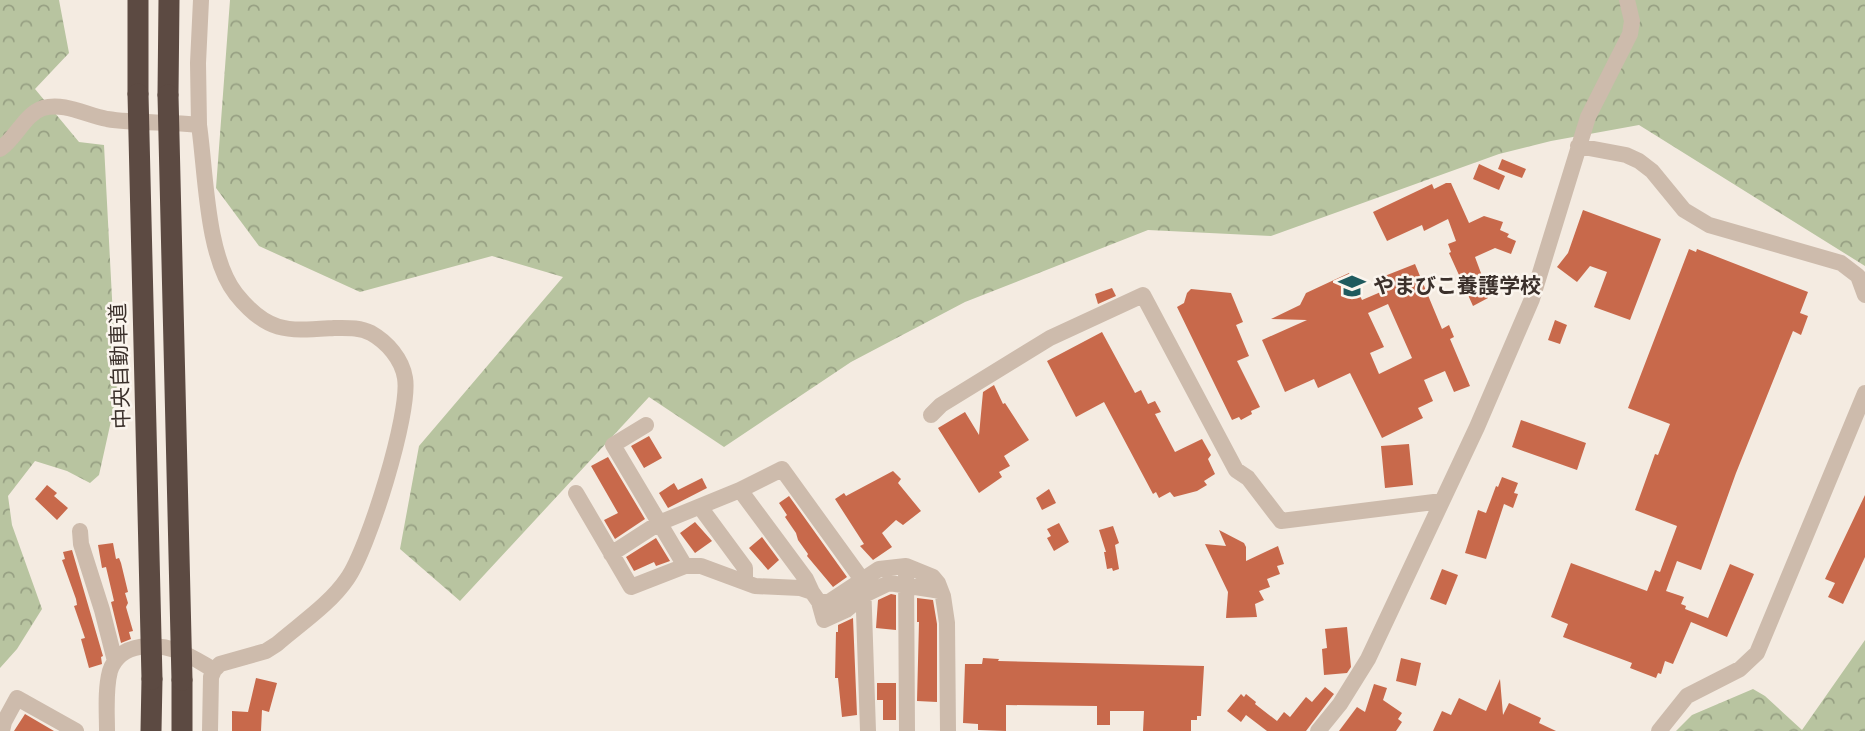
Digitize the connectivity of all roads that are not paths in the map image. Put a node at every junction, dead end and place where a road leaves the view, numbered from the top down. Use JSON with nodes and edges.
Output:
{"nodes":[{"id":1,"x":138,"y":0,"type":"edge"},
{"id":2,"x":169,"y":0,"type":"edge"},
{"id":3,"x":201,"y":0,"type":"edge"},
{"id":4,"x":1627,"y":0,"type":"edge"},
{"id":5,"x":199,"y":125,"type":"junction"},
{"id":6,"x":1578,"y":146,"type":"junction"},
{"id":7,"x":0,"y":149,"type":"edge"},
{"id":8,"x":1865,"y":295,"type":"edge"},
{"id":9,"x":1865,"y":393,"type":"edge"},
{"id":10,"x":931,"y":415,"type":"dead end"},
{"id":11,"x":646,"y":425,"type":"dead end"},
{"id":12,"x":740,"y":490,"type":"junction"},
{"id":13,"x":576,"y":492,"type":"dead end"},
{"id":14,"x":1442,"y":501,"type":"junction"},
{"id":15,"x":700,"y":507,"type":"junction"},
{"id":16,"x":659,"y":523,"type":"junction"},
{"id":17,"x":80,"y":531,"type":"dead end"},
{"id":18,"x":611,"y":554,"type":"junction"},
{"id":19,"x":685,"y":566,"type":"junction"},
{"id":20,"x":906,"y":566,"type":"junction"},
{"id":21,"x":745,"y":582,"type":"junction"},
{"id":22,"x":905,"y":584,"type":"junction"},
{"id":23,"x":864,"y":588,"type":"junction"},
{"id":24,"x":941,"y":591,"type":"junction"},
{"id":25,"x":815,"y":597,"type":"junction"},
{"id":26,"x":116,"y":661,"type":"junction"},
{"id":27,"x":214,"y":670,"type":"junction"},
{"id":28,"x":69,"y":729,"type":"edge"},
{"id":29,"x":2,"y":731,"type":"edge"},
{"id":30,"x":107,"y":731,"type":"edge"},
{"id":31,"x":151,"y":731,"type":"edge"},
{"id":32,"x":182,"y":731,"type":"edge"},
{"id":33,"x":210,"y":731,"type":"edge"},
{"id":34,"x":868,"y":731,"type":"edge"},
{"id":35,"x":907,"y":731,"type":"edge"},
{"id":36,"x":948,"y":731,"type":"edge"},
{"id":37,"x":1318,"y":731,"type":"edge"},
{"id":38,"x":1659,"y":731,"type":"edge"}],
"edges":[{"from":1,"to":31,"type":"highway","name":"中央自動車道","bridge":true},
{"from":2,"to":32,"type":"highway","bridge":true},
{"from":3,"to":5,"type":"street"},
{"from":4,"to":6,"type":"street"},
{"from":5,"to":7,"type":"street"},
{"from":5,"to":27,"type":"street"},
{"from":6,"to":8,"type":"street"},
{"from":6,"to":14,"type":"street"},
{"from":9,"to":38,"type":"street"},
{"from":10,"to":14,"type":"street"},
{"from":11,"to":16,"type":"street"},
{"from":12,"to":15,"type":"street"},
{"from":12,"to":23,"type":"street"},
{"from":12,"to":25,"type":"street"},
{"from":13,"to":18,"type":"street"},
{"from":14,"to":37,"type":"street"},
{"from":15,"to":16,"type":"street"},
{"from":15,"to":21,"type":"street"},
{"from":16,"to":18,"type":"street"},
{"from":16,"to":19,"type":"street"},
{"from":17,"to":26,"type":"street"},
{"from":18,"to":19,"type":"street"},
{"from":19,"to":21,"type":"street"},
{"from":20,"to":22,"type":"street"},
{"from":20,"to":23,"type":"street"},
{"from":20,"to":24,"type":"street"},
{"from":21,"to":25,"type":"street"},
{"from":22,"to":23,"type":"street"},
{"from":22,"to":24,"type":"street"},
{"from":22,"to":35,"type":"street"},
{"from":23,"to":25,"type":"street"},
{"from":23,"to":34,"type":"street"},
{"from":24,"to":36,"type":"street"},
{"from":26,"to":27,"type":"street"},
{"from":26,"to":30,"type":"street"},
{"from":27,"to":33,"type":"street"},
{"from":28,"to":29,"type":"street"}]}
